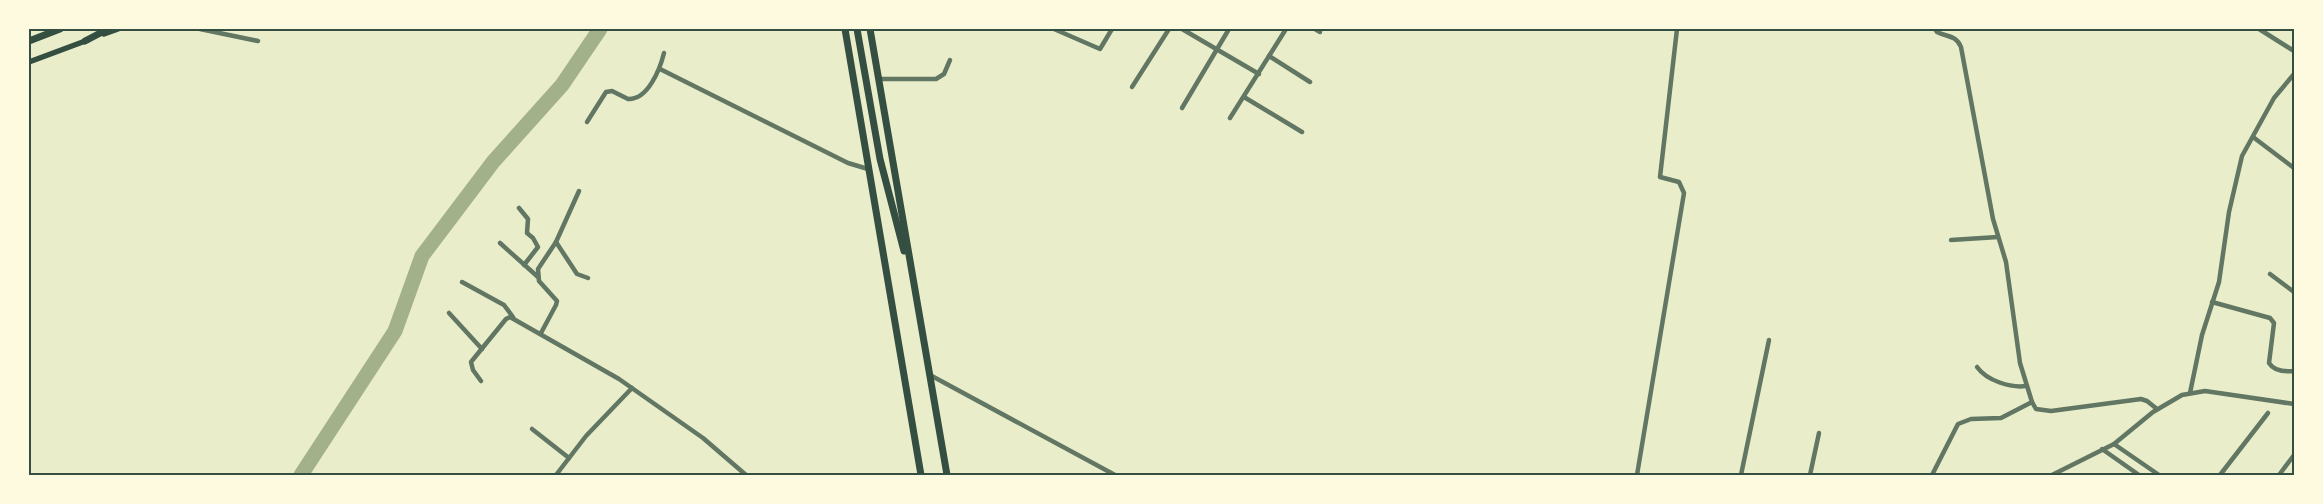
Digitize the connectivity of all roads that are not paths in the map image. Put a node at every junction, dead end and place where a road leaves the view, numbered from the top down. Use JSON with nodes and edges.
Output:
{"nodes":[{"id":1,"x":60,"y":29,"type":"edge"},
{"id":2,"x":108,"y":29,"type":"edge"},
{"id":3,"x":118,"y":29,"type":"edge"},
{"id":4,"x":200,"y":29,"type":"edge"},
{"id":5,"x":845,"y":29,"type":"edge"},
{"id":6,"x":857,"y":29,"type":"edge"},
{"id":7,"x":870,"y":29,"type":"edge"},
{"id":8,"x":1054,"y":29,"type":"edge"},
{"id":9,"x":1112,"y":29,"type":"edge"},
{"id":10,"x":1169,"y":29,"type":"edge"},
{"id":11,"x":1182,"y":29,"type":"edge"},
{"id":12,"x":1229,"y":29,"type":"edge"},
{"id":13,"x":1286,"y":29,"type":"edge"},
{"id":14,"x":1676,"y":29,"type":"edge"},
{"id":15,"x":1935,"y":29,"type":"edge"},
{"id":16,"x":2259,"y":29,"type":"edge"},
{"id":17,"x":29,"y":41,"type":"edge"},
{"id":18,"x":85,"y":41,"type":"junction"},
{"id":19,"x":258,"y":41,"type":"dead end"},
{"id":20,"x":1218,"y":49,"type":"junction"},
{"id":21,"x":2294,"y":51,"type":"edge"},
{"id":22,"x":664,"y":53,"type":"dead end"},
{"id":23,"x":1269,"y":56,"type":"junction"},
{"id":24,"x":950,"y":60,"type":"dead end"},
{"id":25,"x":29,"y":62,"type":"edge"},
{"id":26,"x":660,"y":69,"type":"junction"},
{"id":27,"x":1258,"y":74,"type":"junction"},
{"id":28,"x":2294,"y":74,"type":"edge"},
{"id":29,"x":880,"y":79,"type":"junction"},
{"id":30,"x":1310,"y":82,"type":"dead end"},
{"id":31,"x":1132,"y":87,"type":"dead end"},
{"id":32,"x":1244,"y":97,"type":"junction"},
{"id":33,"x":1182,"y":108,"type":"dead end"},
{"id":34,"x":1230,"y":118,"type":"dead end"},
{"id":35,"x":587,"y":122,"type":"dead end"},
{"id":36,"x":1302,"y":132,"type":"dead end"},
{"id":37,"x":2253,"y":137,"type":"junction"},
{"id":38,"x":2294,"y":168,"type":"edge"},
{"id":39,"x":868,"y":169,"type":"junction"},
{"id":40,"x":579,"y":191,"type":"dead end"},
{"id":41,"x":519,"y":208,"type":"dead end"},
{"id":42,"x":1998,"y":237,"type":"junction"},
{"id":43,"x":1951,"y":240,"type":"dead end"},
{"id":44,"x":556,"y":242,"type":"junction"},
{"id":45,"x":500,"y":244,"type":"dead end"},
{"id":46,"x":524,"y":265,"type":"junction"},
{"id":47,"x":2270,"y":274,"type":"dead end"},
{"id":48,"x":538,"y":277,"type":"junction"},
{"id":49,"x":588,"y":278,"type":"dead end"},
{"id":50,"x":462,"y":282,"type":"dead end"},
{"id":51,"x":913,"y":282,"type":"junction"},
{"id":52,"x":2294,"y":292,"type":"edge"},
{"id":53,"x":2212,"y":302,"type":"junction"},
{"id":54,"x":449,"y":313,"type":"dead end"},
{"id":55,"x":513,"y":318,"type":"junction"},
{"id":56,"x":541,"y":333,"type":"junction"},
{"id":57,"x":1769,"y":340,"type":"dead end"},
{"id":58,"x":482,"y":349,"type":"junction"},
{"id":59,"x":1977,"y":367,"type":"dead end"},
{"id":60,"x":2294,"y":371,"type":"edge"},
{"id":61,"x":930,"y":375,"type":"junction"},
{"id":62,"x":481,"y":381,"type":"dead end"},
{"id":63,"x":2026,"y":386,"type":"junction"},
{"id":64,"x":632,"y":388,"type":"junction"},
{"id":65,"x":2190,"y":393,"type":"junction"},
{"id":66,"x":2032,"y":402,"type":"junction"},
{"id":67,"x":2294,"y":404,"type":"edge"},
{"id":68,"x":2157,"y":409,"type":"junction"},
{"id":69,"x":2268,"y":414,"type":"dead end"},
{"id":70,"x":532,"y":429,"type":"dead end"},
{"id":71,"x":1819,"y":433,"type":"dead end"},
{"id":72,"x":2114,"y":444,"type":"junction"},
{"id":73,"x":2102,"y":449,"type":"junction"},
{"id":74,"x":2294,"y":455,"type":"edge"},
{"id":75,"x":569,"y":458,"type":"junction"},
{"id":76,"x":740,"y":470,"type":"junction"},
{"id":77,"x":556,"y":475,"type":"edge"},
{"id":78,"x":735,"y":475,"type":"edge"},
{"id":79,"x":746,"y":475,"type":"edge"},
{"id":80,"x":921,"y":475,"type":"edge"},
{"id":81,"x":946,"y":475,"type":"edge"},
{"id":82,"x":1116,"y":475,"type":"edge"},
{"id":83,"x":1637,"y":475,"type":"edge"},
{"id":84,"x":1741,"y":475,"type":"edge"},
{"id":85,"x":1810,"y":475,"type":"edge"},
{"id":86,"x":1932,"y":475,"type":"edge"},
{"id":87,"x":2052,"y":475,"type":"edge"},
{"id":88,"x":2139,"y":475,"type":"edge"},
{"id":89,"x":2159,"y":475,"type":"edge"},
{"id":90,"x":2220,"y":475,"type":"edge"},
{"id":91,"x":2279,"y":475,"type":"edge"}],
"edges":[{"from":1,"to":17,"type":"highway"},
{"from":2,"to":18,"type":"highway"},
{"from":3,"to":18,"type":"main road"},
{"from":4,"to":19,"type":"street"},
{"from":5,"to":39,"type":"highway"},
{"from":6,"to":51,"type":"highway"},
{"from":7,"to":29,"type":"highway"},
{"from":8,"to":9,"type":"street"},
{"from":10,"to":31,"type":"street"},
{"from":11,"to":20,"type":"street"},
{"from":12,"to":20,"type":"street"},
{"from":13,"to":23,"type":"street"},
{"from":14,"to":83,"type":"street"},
{"from":15,"to":42,"type":"street"},
{"from":16,"to":21,"type":"street"},
{"from":18,"to":25,"type":"main road"},
{"from":20,"to":27,"type":"street"},
{"from":20,"to":33,"type":"street"},
{"from":22,"to":26,"type":"street"},
{"from":23,"to":27,"type":"street"},
{"from":23,"to":30,"type":"street"},
{"from":24,"to":29,"type":"street"},
{"from":26,"to":35,"type":"street"},
{"from":26,"to":39,"type":"street"},
{"from":27,"to":32,"type":"street"},
{"from":28,"to":37,"type":"street"},
{"from":29,"to":51,"type":"highway"},
{"from":32,"to":34,"type":"street"},
{"from":32,"to":36,"type":"street"},
{"from":37,"to":38,"type":"street"},
{"from":37,"to":53,"type":"street"},
{"from":39,"to":80,"type":"highway"},
{"from":40,"to":44,"type":"street"},
{"from":41,"to":46,"type":"street"},
{"from":42,"to":43,"type":"street"},
{"from":42,"to":63,"type":"street"},
{"from":44,"to":48,"type":"street"},
{"from":44,"to":49,"type":"street"},
{"from":45,"to":46,"type":"street"},
{"from":46,"to":48,"type":"street"},
{"from":47,"to":52,"type":"street"},
{"from":48,"to":56,"type":"street"},
{"from":50,"to":55,"type":"street"},
{"from":51,"to":61,"type":"highway"},
{"from":53,"to":60,"type":"street"},
{"from":53,"to":65,"type":"street"},
{"from":54,"to":58,"type":"street"},
{"from":55,"to":56,"type":"street"},
{"from":55,"to":58,"type":"street"},
{"from":56,"to":64,"type":"street"},
{"from":57,"to":84,"type":"street"},
{"from":58,"to":62,"type":"street"},
{"from":59,"to":63,"type":"street"},
{"from":61,"to":81,"type":"highway"},
{"from":61,"to":82,"type":"street"},
{"from":63,"to":66,"type":"street"},
{"from":64,"to":75,"type":"street"},
{"from":64,"to":76,"type":"street"},
{"from":65,"to":67,"type":"street"},
{"from":65,"to":68,"type":"street"},
{"from":66,"to":68,"type":"street"},
{"from":66,"to":86,"type":"street"},
{"from":68,"to":72,"type":"street"},
{"from":69,"to":90,"type":"street"},
{"from":70,"to":75,"type":"street"},
{"from":71,"to":85,"type":"street"},
{"from":72,"to":73,"type":"street"},
{"from":72,"to":89,"type":"street"},
{"from":73,"to":87,"type":"street"},
{"from":73,"to":88,"type":"street"},
{"from":74,"to":91,"type":"street"},
{"from":75,"to":77,"type":"street"},
{"from":76,"to":78,"type":"street"},
{"from":76,"to":79,"type":"street"}]}
